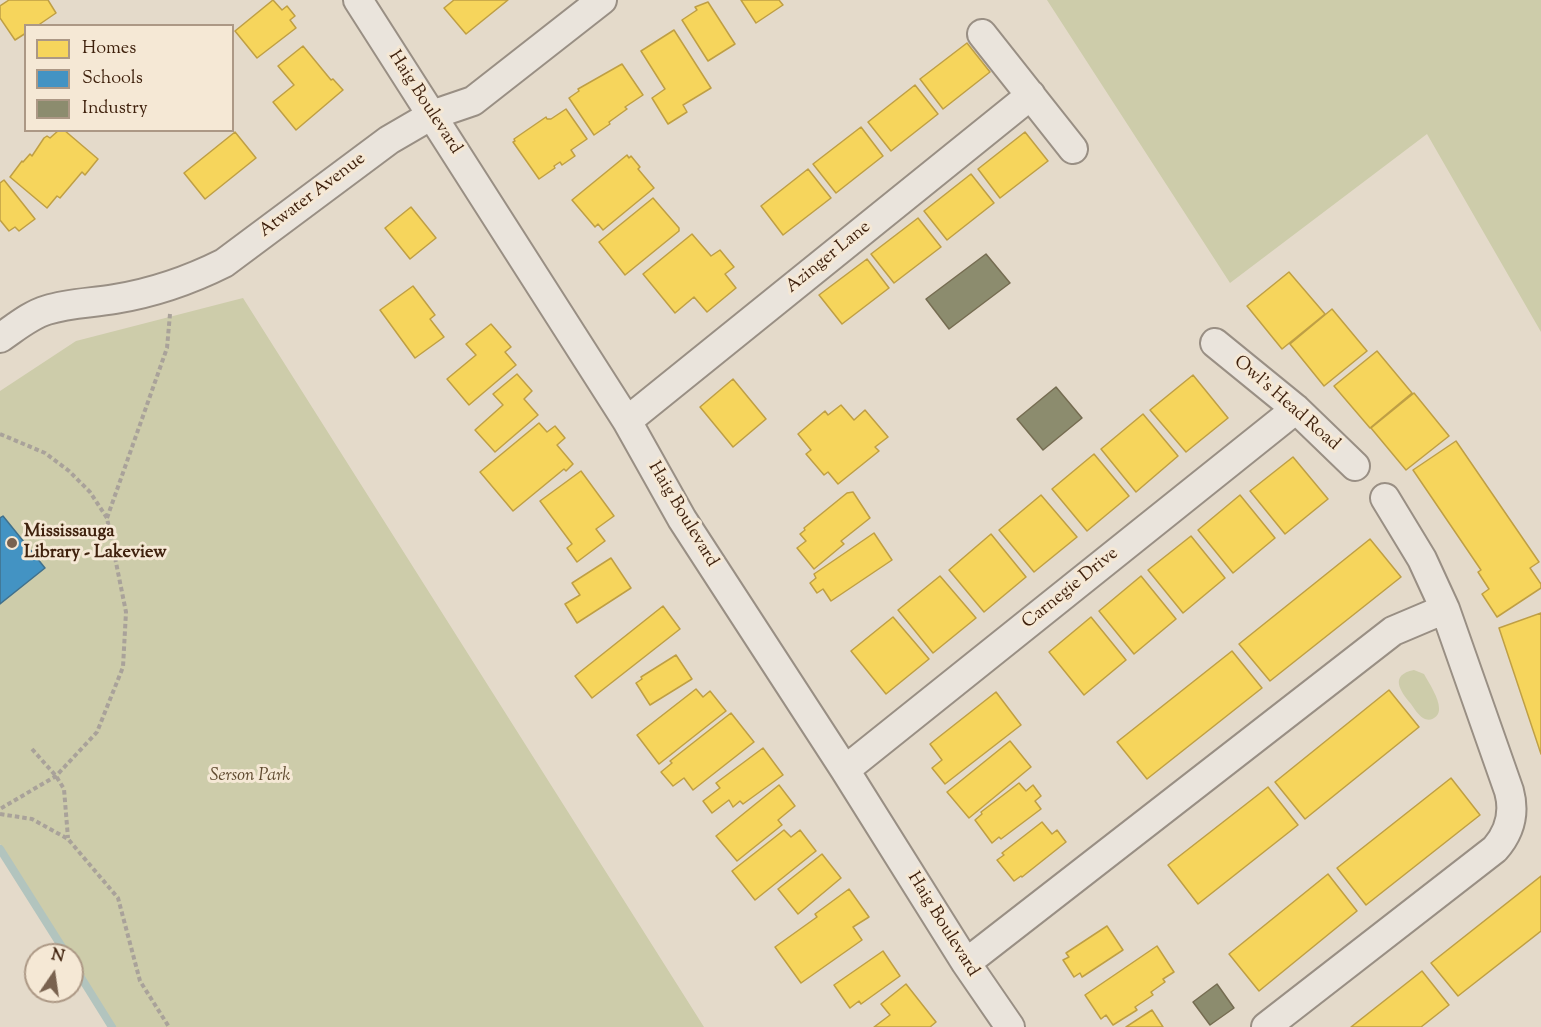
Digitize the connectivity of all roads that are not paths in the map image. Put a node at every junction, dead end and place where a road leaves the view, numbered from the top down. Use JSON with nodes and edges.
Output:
{"nodes":[{"id":1,"x":358,"y":0,"type":"edge"},
{"id":2,"x":602,"y":0,"type":"edge"},
{"id":3,"x":982,"y":33,"type":"dead end"},
{"id":4,"x":1031,"y":96,"type":"junction"},
{"id":5,"x":432,"y":115,"type":"junction"},
{"id":6,"x":1073,"y":149,"type":"dead end"},
{"id":7,"x":0,"y":338,"type":"edge"},
{"id":8,"x":1215,"y":343,"type":"dead end"},
{"id":9,"x":1296,"y":409,"type":"junction"},
{"id":10,"x":627,"y":421,"type":"junction"},
{"id":11,"x":1355,"y":466,"type":"dead end"},
{"id":12,"x":1385,"y":498,"type":"dead end"},
{"id":13,"x":1445,"y":609,"type":"junction"},
{"id":14,"x":845,"y":770,"type":"junction"},
{"id":15,"x":966,"y":963,"type":"junction"},
{"id":16,"x":1010,"y":1027,"type":"edge"},
{"id":17,"x":1266,"y":1027,"type":"edge"}],
"edges":[{"from":1,"to":5,"type":"street","name":"Haig Boulevard"},
{"from":2,"to":5,"type":"street","name":"Atwater Avenue"},
{"from":3,"to":4,"type":"street"},
{"from":4,"to":6,"type":"street"},
{"from":4,"to":10,"type":"street","name":"Azinger Lane"},
{"from":5,"to":7,"type":"street","name":"Atwater Avenue"},
{"from":5,"to":10,"type":"street","name":"Haig Boulevard"},
{"from":8,"to":9,"type":"street","name":"Owl's Head Road"},
{"from":9,"to":11,"type":"street","name":"Owl's Head Road"},
{"from":9,"to":14,"type":"street","name":"Carnegie Drive"},
{"from":10,"to":14,"type":"street","name":"Haig Boulevard"},
{"from":12,"to":13,"type":"street"},
{"from":13,"to":15,"type":"street"},
{"from":13,"to":17,"type":"street"},
{"from":14,"to":15,"type":"street","name":"Haig Boulevard"},
{"from":15,"to":16,"type":"street","name":"Haig Boulevard"}]}
